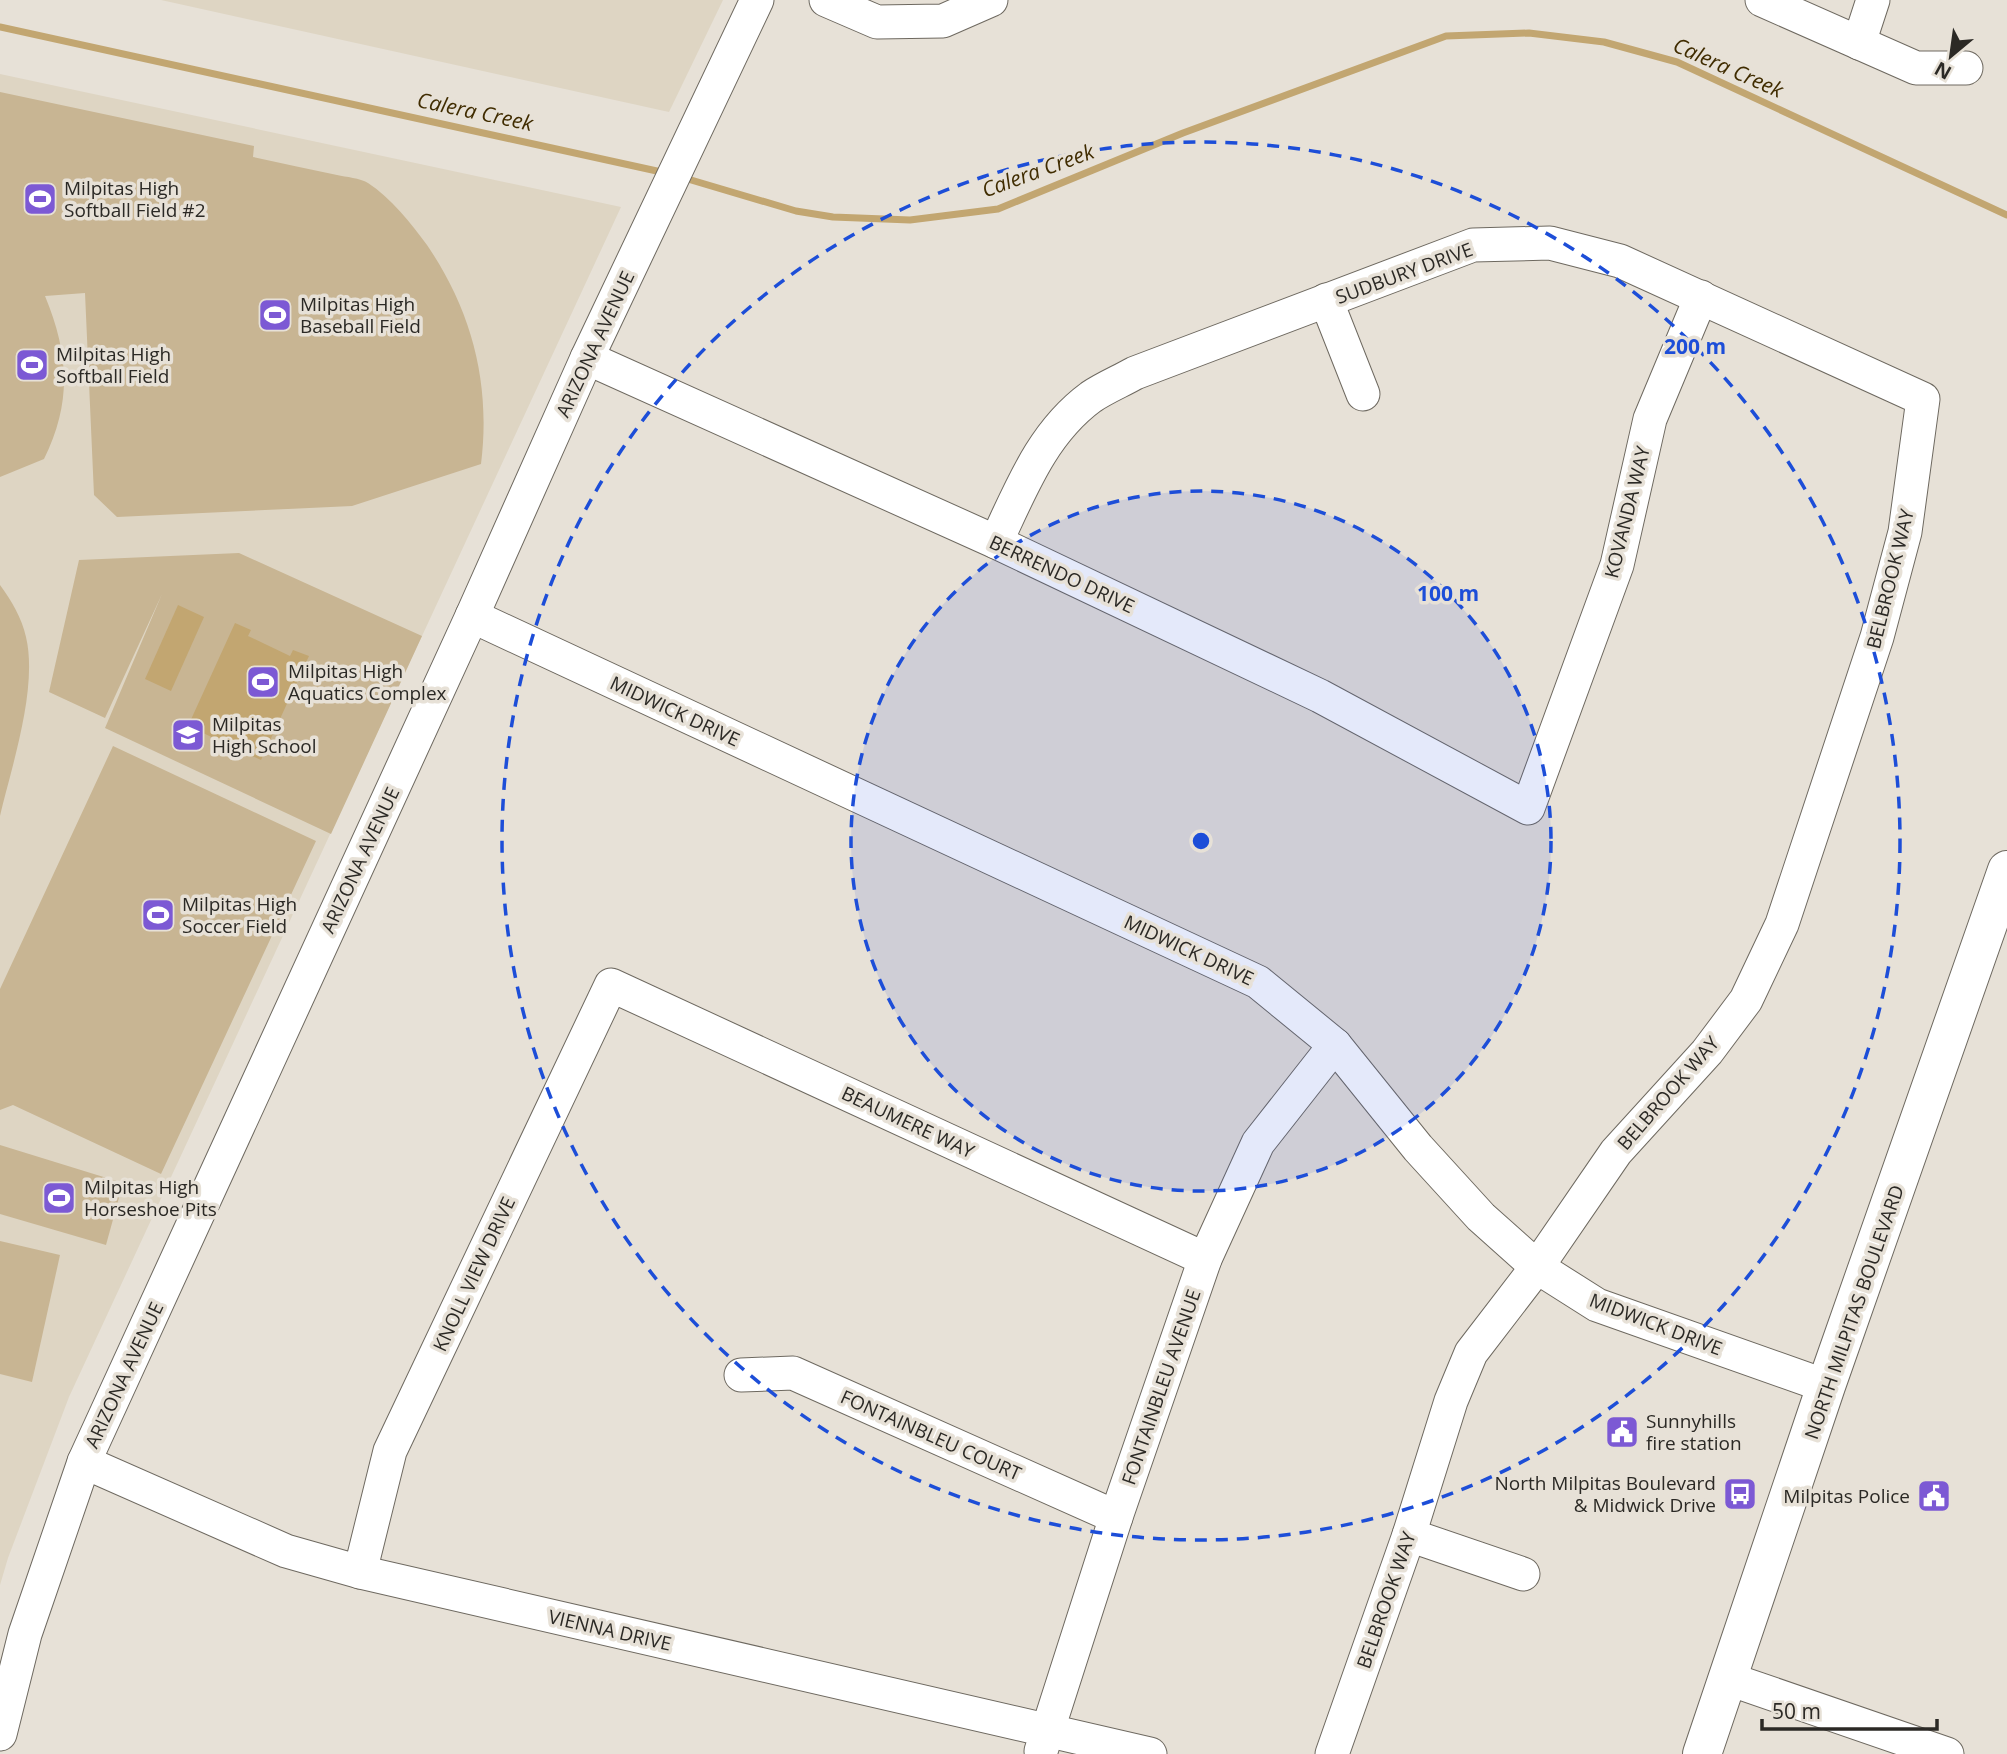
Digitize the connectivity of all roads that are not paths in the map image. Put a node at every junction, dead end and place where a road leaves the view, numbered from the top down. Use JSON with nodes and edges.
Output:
{"nodes":[{"id":1,"x":757,"y":0,"type":"edge"},
{"id":2,"x":826,"y":0,"type":"edge"},
{"id":3,"x":991,"y":0,"type":"edge"},
{"id":4,"x":1762,"y":0,"type":"edge"},
{"id":5,"x":1873,"y":0,"type":"edge"},
{"id":6,"x":1859,"y":43,"type":"junction"},
{"id":7,"x":1966,"y":68,"type":"dead end"},
{"id":8,"x":1700,"y":297,"type":"junction"},
{"id":9,"x":1326,"y":300,"type":"junction"},
{"id":10,"x":587,"y":358,"type":"junction"},
{"id":11,"x":1363,"y":394,"type":"dead end"},
{"id":12,"x":1923,"y":399,"type":"joint"},
{"id":13,"x":996,"y":542,"type":"junction"},
{"id":14,"x":472,"y":616,"type":"junction"},
{"id":15,"x":1528,"y":808,"type":"joint"},
{"id":16,"x":2007,"y":870,"type":"edge"},
{"id":17,"x":611,"y":985,"type":"joint"},
{"id":18,"x":1335,"y":1045,"type":"junction"},
{"id":19,"x":1205,"y":1259,"type":"junction"},
{"id":20,"x":1537,"y":1267,"type":"junction"},
{"id":21,"x":741,"y":1375,"type":"dead end"},
{"id":22,"x":1826,"y":1387,"type":"junction"},
{"id":23,"x":84,"y":1462,"type":"junction"},
{"id":24,"x":1116,"y":1517,"type":"junction"},
{"id":25,"x":1409,"y":1535,"type":"junction"},
{"id":26,"x":360,"y":1572,"type":"junction"},
{"id":27,"x":1523,"y":1574,"type":"dead end"},
{"id":28,"x":1729,"y":1679,"type":"junction"},
{"id":29,"x":0,"y":1734,"type":"edge"},
{"id":30,"x":1044,"y":1743,"type":"edge"},
{"id":31,"x":1150,"y":1754,"type":"edge"},
{"id":32,"x":1332,"y":1754,"type":"edge"},
{"id":33,"x":1703,"y":1754,"type":"edge"},
{"id":34,"x":1947,"y":1754,"type":"edge"}],
"edges":[{"from":1,"to":10,"type":"street","name":"ARIZONA AVENUE"},
{"from":2,"to":3,"type":"street"},
{"from":4,"to":6,"type":"street"},
{"from":5,"to":6,"type":"street"},
{"from":6,"to":7,"type":"street"},
{"from":8,"to":9,"type":"street","name":"SUDBURY DRIVE"},
{"from":8,"to":12,"type":"street","name":"SUDBURY DRIVE"},
{"from":8,"to":15,"type":"street","name":"KOVANDA WAY"},
{"from":9,"to":11,"type":"street"},
{"from":9,"to":13,"type":"street","name":"SUDBURY DRIVE"},
{"from":10,"to":13,"type":"street","name":"BERRENDO DRIVE"},
{"from":10,"to":14,"type":"street","name":"ARIZONA AVENUE"},
{"from":12,"to":20,"type":"street","name":"BELBROOK WAY"},
{"from":13,"to":15,"type":"street","name":"BERRENDO DRIVE"},
{"from":14,"to":18,"type":"street","name":"MIDWICK DRIVE"},
{"from":14,"to":23,"type":"street","name":"ARIZONA AVENUE"},
{"from":16,"to":22,"type":"main road","name":"NORTH MILPITAS BOULEVARD"},
{"from":17,"to":19,"type":"street","name":"BEAUMERE WAY"},
{"from":17,"to":26,"type":"street","name":"KNOLL VIEW DRIVE"},
{"from":18,"to":19,"type":"street","name":"FONTAINBLEU AVENUE"},
{"from":18,"to":20,"type":"street","name":"MIDWICK DRIVE"},
{"from":19,"to":24,"type":"street","name":"FONTAINBLEU AVENUE"},
{"from":20,"to":22,"type":"street","name":"MIDWICK DRIVE"},
{"from":20,"to":25,"type":"street","name":"BELBROOK WAY"},
{"from":21,"to":24,"type":"street","name":"FONTAINBLEU COURT"},
{"from":22,"to":28,"type":"main road","name":"NORTH MILPITAS BOULEVARD"},
{"from":23,"to":26,"type":"street","name":"VIENNA DRIVE"},
{"from":23,"to":29,"type":"street","name":"ARIZONA AVENUE"},
{"from":24,"to":30,"type":"street","name":"FONTAINBLEU AVENUE"},
{"from":25,"to":27,"type":"street"},
{"from":25,"to":32,"type":"street","name":"BELBROOK WAY"},
{"from":26,"to":30,"type":"street","name":"VIENNA DRIVE"},
{"from":28,"to":33,"type":"main road","name":"NORTH MILPITAS BOULEVARD"},
{"from":28,"to":34,"type":"street"},
{"from":30,"to":31,"type":"street","name":"VIENNA DRIVE"}]}
